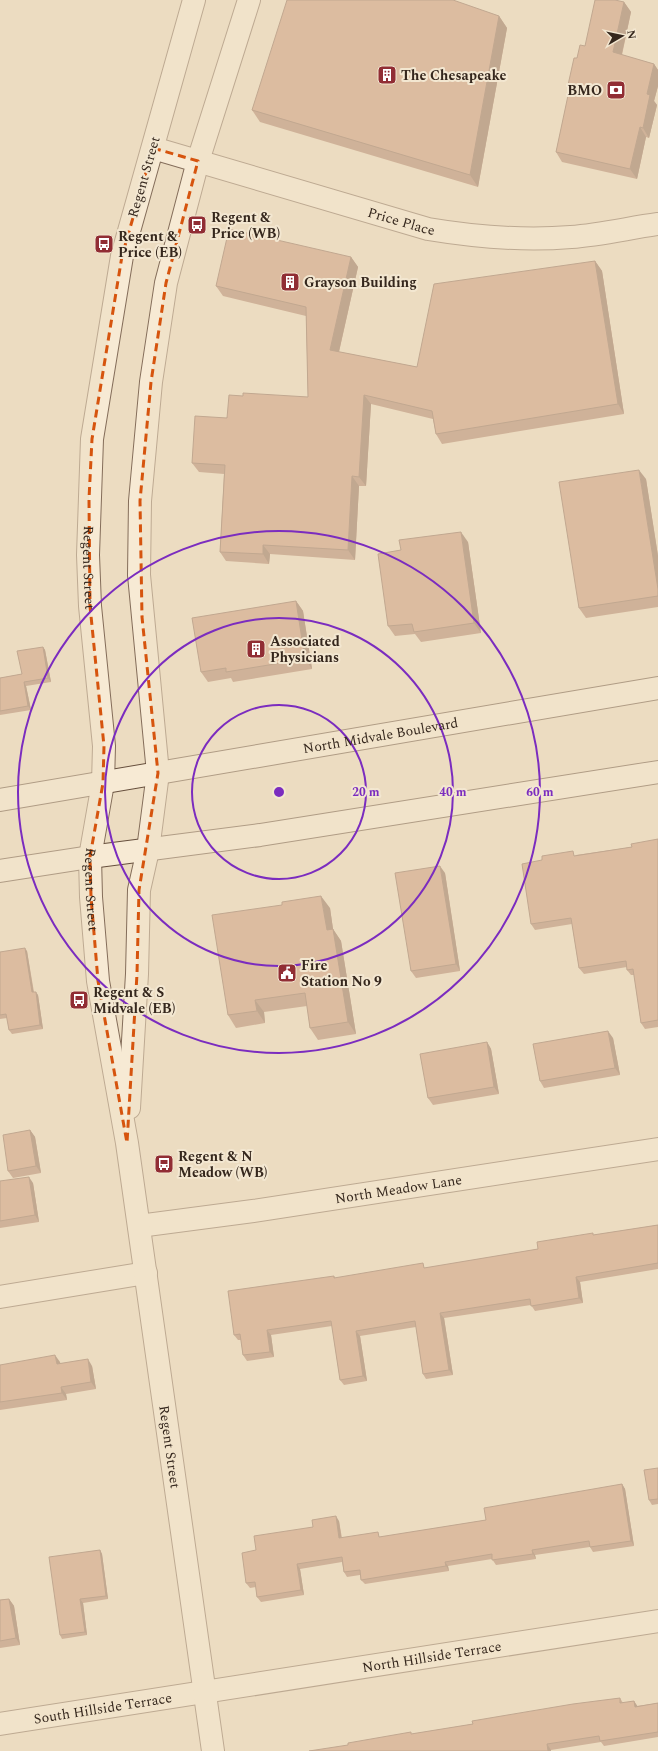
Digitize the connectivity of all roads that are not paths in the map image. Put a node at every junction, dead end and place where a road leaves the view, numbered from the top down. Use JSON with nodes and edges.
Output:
{"nodes":[{"id":1,"x":194,"y":0,"type":"edge"},
{"id":2,"x":249,"y":0,"type":"edge"},
{"id":3,"x":153,"y":148,"type":"junction"},
{"id":4,"x":198,"y":161,"type":"junction"},
{"id":5,"x":658,"y":224,"type":"edge"},
{"id":6,"x":658,"y":688,"type":"edge"},
{"id":7,"x":658,"y":772,"type":"edge"},
{"id":8,"x":158,"y":773,"type":"junction"},
{"id":9,"x":103,"y":783,"type":"junction"},
{"id":10,"x":0,"y":800,"type":"edge"},
{"id":11,"x":148,"y":850,"type":"junction"},
{"id":12,"x":90,"y":857,"type":"junction"},
{"id":13,"x":0,"y":871,"type":"edge"},
{"id":14,"x":127,"y":1143,"type":"junction"},
{"id":15,"x":658,"y":1149,"type":"edge"},
{"id":16,"x":139,"y":1226,"type":"junction"},
{"id":17,"x":146,"y":1273,"type":"junction"},
{"id":18,"x":0,"y":1296,"type":"edge"},
{"id":19,"x":658,"y":1621,"type":"edge"},
{"id":20,"x":205,"y":1691,"type":"junction"},
{"id":21,"x":0,"y":1724,"type":"edge"},
{"id":22,"x":213,"y":1751,"type":"edge"}],
"edges":[{"from":1,"to":3,"type":"street","name":"Regent Street"},
{"from":2,"to":4,"type":"street","name":"Regent Street"},
{"from":3,"to":4,"type":"street","name":"Price Place"},
{"from":3,"to":9,"type":"street","name":"Regent Street"},
{"from":4,"to":5,"type":"street","name":"Price Place"},
{"from":4,"to":8,"type":"street","name":"Regent Street"},
{"from":6,"to":8,"type":"street","name":"North Midvale Boulevard"},
{"from":7,"to":11,"type":"street"},
{"from":8,"to":9,"type":"street","name":"North Midvale Boulevard"},
{"from":8,"to":11,"type":"street","name":"Regent Street"},
{"from":9,"to":10,"type":"street","name":"North Midvale Boulevard"},
{"from":9,"to":12,"type":"street","name":"Regent Street"},
{"from":11,"to":12,"type":"street"},
{"from":11,"to":14,"type":"street","name":"Regent Street"},
{"from":12,"to":13,"type":"street"},
{"from":12,"to":14,"type":"street","name":"Regent Street"},
{"from":14,"to":16,"type":"street","name":"Regent Street"},
{"from":15,"to":16,"type":"street","name":"North Meadow Lane"},
{"from":16,"to":17,"type":"street","name":"Regent Street"},
{"from":17,"to":18,"type":"street"},
{"from":17,"to":20,"type":"street","name":"Regent Street"},
{"from":19,"to":20,"type":"street","name":"North Hillside Terrace"},
{"from":20,"to":21,"type":"street","name":"South Hillside Terrace"},
{"from":20,"to":22,"type":"street","name":"Regent Street"}]}
